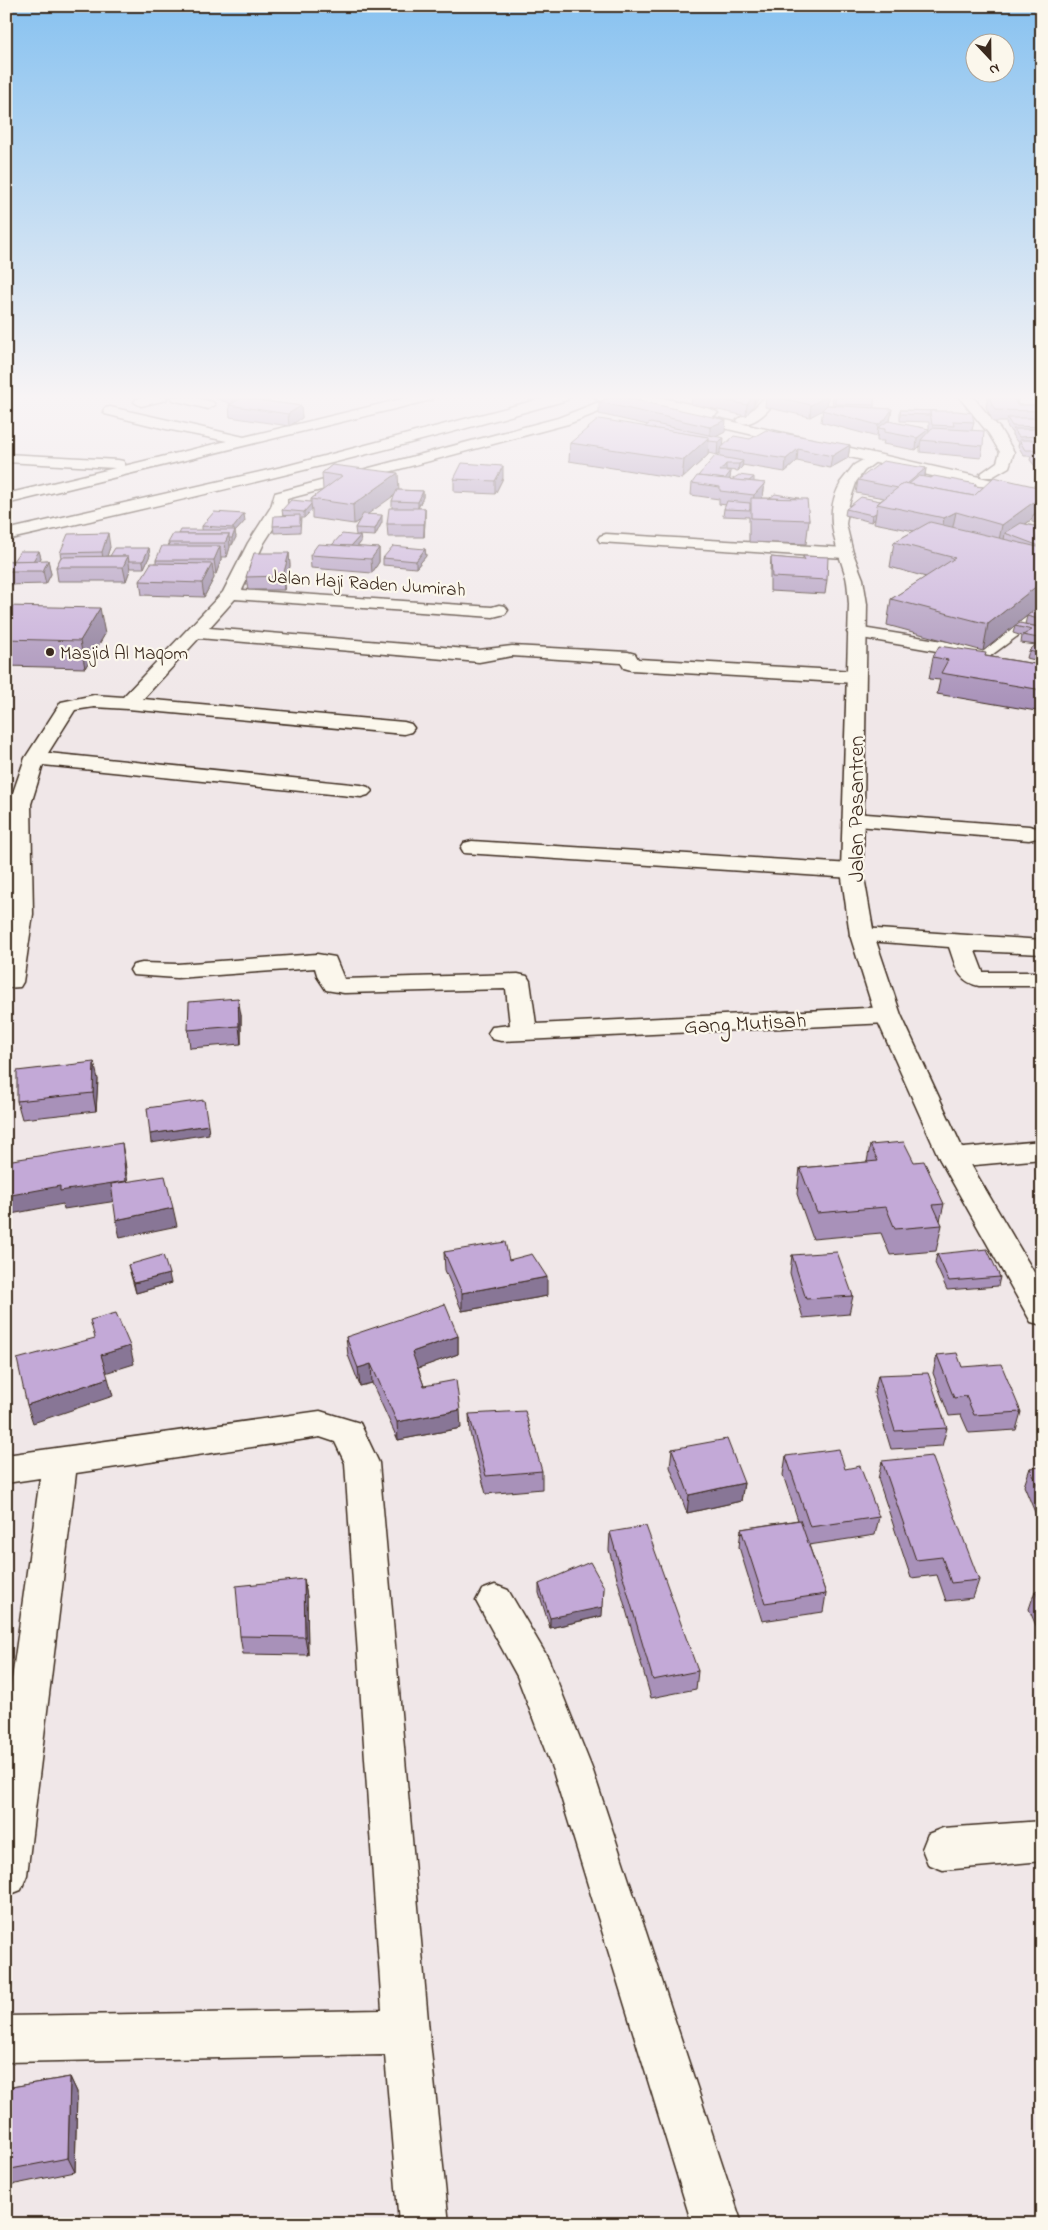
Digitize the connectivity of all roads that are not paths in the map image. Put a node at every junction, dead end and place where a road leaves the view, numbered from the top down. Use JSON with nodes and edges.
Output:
{"nodes":[{"id":1,"x":93,"y":501,"type":"edge"},
{"id":2,"x":150,"y":501,"type":"edge"},
{"id":3,"x":280,"y":501,"type":"edge"},
{"id":4,"x":842,"y":501,"type":"edge"},
{"id":5,"x":6,"y":521,"type":"edge"},
{"id":6,"x":6,"y":535,"type":"edge"},
{"id":7,"x":606,"y":539,"type":"dead end"},
{"id":8,"x":845,"y":553,"type":"junction"},
{"id":9,"x":231,"y":594,"type":"junction"},
{"id":10,"x":499,"y":610,"type":"dead end"},
{"id":11,"x":1042,"y":610,"type":"edge"},
{"id":12,"x":1021,"y":625,"type":"junction"},
{"id":13,"x":1042,"y":631,"type":"edge"},
{"id":14,"x":193,"y":632,"type":"junction"},
{"id":15,"x":856,"y":632,"type":"junction"},
{"id":16,"x":963,"y":651,"type":"junction"},
{"id":17,"x":998,"y":662,"type":"edge"},
{"id":18,"x":855,"y":677,"type":"junction"},
{"id":19,"x":128,"y":703,"type":"junction"},
{"id":20,"x":404,"y":728,"type":"dead end"},
{"id":21,"x":35,"y":758,"type":"junction"},
{"id":22,"x":361,"y":791,"type":"dead end"},
{"id":23,"x":853,"y":820,"type":"junction"},
{"id":24,"x":1028,"y":833,"type":"dead end"},
{"id":25,"x":472,"y":848,"type":"dead end"},
{"id":26,"x":852,"y":871,"type":"junction"},
{"id":27,"x":862,"y":935,"type":"junction"},
{"id":28,"x":959,"y":943,"type":"junction"},
{"id":29,"x":1042,"y":947,"type":"edge"},
{"id":30,"x":142,"y":970,"type":"dead end"},
{"id":31,"x":1042,"y":979,"type":"edge"},
{"id":32,"x":12,"y":982,"type":"dead end"},
{"id":33,"x":888,"y":1015,"type":"junction"},
{"id":34,"x":1042,"y":1150,"type":"edge"},
{"id":35,"x":953,"y":1158,"type":"junction"},
{"id":36,"x":1042,"y":1314,"type":"edge"},
{"id":37,"x":60,"y":1461,"type":"junction"},
{"id":38,"x":6,"y":1469,"type":"edge"},
{"id":39,"x":495,"y":1601,"type":"dead end"},
{"id":40,"x":1042,"y":1842,"type":"edge"},
{"id":41,"x":943,"y":1849,"type":"dead end"},
{"id":42,"x":6,"y":1875,"type":"edge"},
{"id":43,"x":406,"y":2032,"type":"junction"},
{"id":44,"x":6,"y":2040,"type":"edge"},
{"id":45,"x":424,"y":2224,"type":"edge"},
{"id":46,"x":717,"y":2224,"type":"edge"}],
"edges":[{"from":1,"to":5,"type":"main road"},
{"from":2,"to":6,"type":"main road"},
{"from":3,"to":9,"type":"main road"},
{"from":4,"to":8,"type":"main road","name":"Jalan Pasantren"},
{"from":7,"to":8,"type":"main road"},
{"from":8,"to":15,"type":"main road","name":"Jalan Pasantren"},
{"from":9,"to":10,"type":"main road","name":"Jalan Haji Raden Jumirah"},
{"from":9,"to":14,"type":"main road"},
{"from":11,"to":12,"type":"main road"},
{"from":12,"to":13,"type":"main road"},
{"from":12,"to":16,"type":"main road"},
{"from":14,"to":18,"type":"main road"},
{"from":14,"to":19,"type":"main road"},
{"from":15,"to":16,"type":"main road"},
{"from":15,"to":18,"type":"main road","name":"Jalan Pasantren"},
{"from":16,"to":17,"type":"main road"},
{"from":18,"to":23,"type":"main road","name":"Jalan Pasantren"},
{"from":19,"to":20,"type":"main road"},
{"from":19,"to":21,"type":"main road"},
{"from":21,"to":22,"type":"main road"},
{"from":21,"to":32,"type":"main road"},
{"from":23,"to":24,"type":"main road"},
{"from":23,"to":26,"type":"main road","name":"Jalan Pasantren"},
{"from":25,"to":26,"type":"main road"},
{"from":26,"to":27,"type":"main road","name":"Jalan Pasantren"},
{"from":27,"to":28,"type":"main road"},
{"from":27,"to":33,"type":"main road","name":"Jalan Pasantren"},
{"from":28,"to":29,"type":"main road"},
{"from":28,"to":31,"type":"main road"},
{"from":30,"to":33,"type":"main road","name":"Gang Mutisah"},
{"from":33,"to":35,"type":"main road","name":"Jalan Pasantren"},
{"from":34,"to":35,"type":"main road"},
{"from":35,"to":36,"type":"main road","name":"Jalan Pasantren"},
{"from":37,"to":38,"type":"main road"},
{"from":37,"to":42,"type":"main road"},
{"from":37,"to":43,"type":"main road"},
{"from":39,"to":46,"type":"main road"},
{"from":40,"to":41,"type":"main road"},
{"from":43,"to":44,"type":"main road"},
{"from":43,"to":45,"type":"main road"}]}
